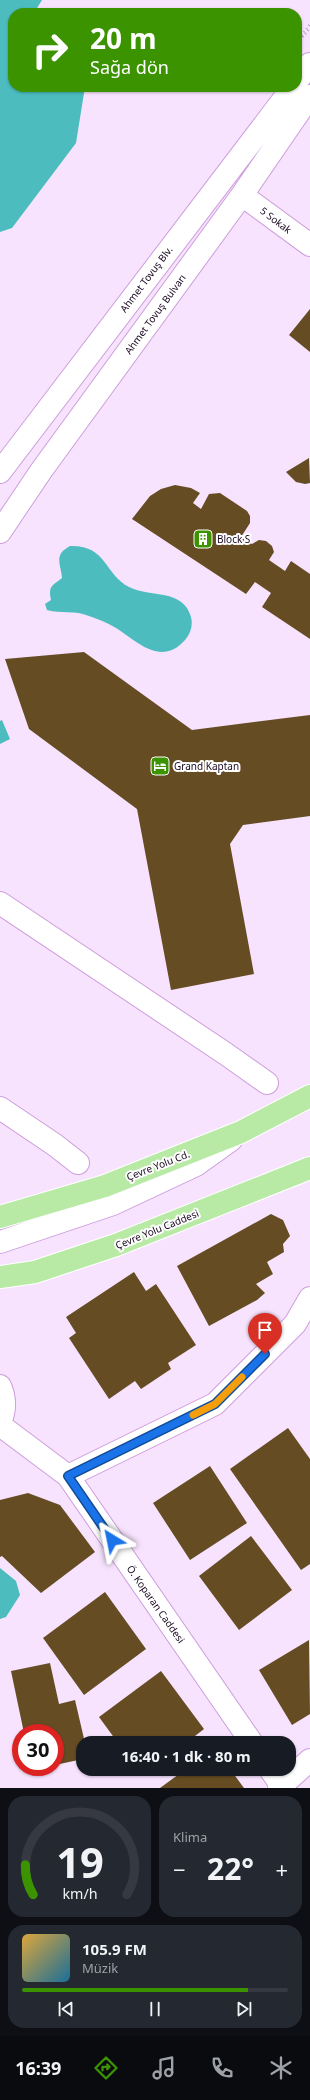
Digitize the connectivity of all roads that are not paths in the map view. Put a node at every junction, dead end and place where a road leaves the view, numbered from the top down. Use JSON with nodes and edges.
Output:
{"nodes":[{"id":1,"x":310,"y":64,"type":"edge"},
{"id":2,"x":302,"y":74,"type":"edge"},
{"id":3,"x":289,"y":92,"type":"edge"},
{"id":4,"x":310,"y":96,"type":"edge"},
{"id":5,"x":242,"y":195,"type":"junction"},
{"id":6,"x":310,"y":245,"type":"edge"},
{"id":7,"x":0,"y":472,"type":"edge"},
{"id":8,"x":0,"y":532,"type":"edge"},
{"id":9,"x":0,"y":904,"type":"edge"},
{"id":10,"x":267,"y":1083,"type":"dead end"},
{"id":11,"x":310,"y":1096,"type":"edge"},
{"id":12,"x":0,"y":1108,"type":"edge"},
{"id":13,"x":241,"y":1132,"type":"junction"},
{"id":14,"x":78,"y":1163,"type":"dead end"},
{"id":15,"x":310,"y":1168,"type":"edge"},
{"id":16,"x":0,"y":1217,"type":"edge"},
{"id":17,"x":0,"y":1242,"type":"edge"},
{"id":18,"x":0,"y":1277,"type":"edge"},
{"id":19,"x":310,"y":1298,"type":"edge"},
{"id":20,"x":0,"y":1386,"type":"edge"},
{"id":21,"x":0,"y":1424,"type":"edge"},
{"id":22,"x":68,"y":1476,"type":"junction"},
{"id":23,"x":247,"y":1736,"type":"edge"},
{"id":24,"x":310,"y":1760,"type":"edge"},
{"id":25,"x":278,"y":1783,"type":"edge"}],
"edges":[{"from":1,"to":2,"type":"street"},
{"from":3,"to":7,"type":"street","name":"Ahmet Tovuş Blv."},
{"from":4,"to":5,"type":"street","name":"Ahmet Tovuş Bulvarı"},
{"from":5,"to":6,"type":"street","name":"5 Sokak"},
{"from":5,"to":8,"type":"street","name":"Ahmet Tovuş Bulvarı"},
{"from":9,"to":10,"type":"street"},
{"from":11,"to":13,"type":"highway","name":"Çevre Yolu Cd."},
{"from":12,"to":14,"type":"street"},
{"from":13,"to":16,"type":"highway","name":"Çevre Yolu Cd."},
{"from":13,"to":17,"type":"street"},
{"from":15,"to":18,"type":"highway","name":"Çevre Yolu Caddesi"},
{"from":19,"to":22,"type":"street"},
{"from":20,"to":21,"type":"street"},
{"from":21,"to":22,"type":"street","name":"Ö. Koparan Caddesi"},
{"from":22,"to":23,"type":"street","name":"Ö. Koparan Caddesi"},
{"from":24,"to":25,"type":"street"}]}
